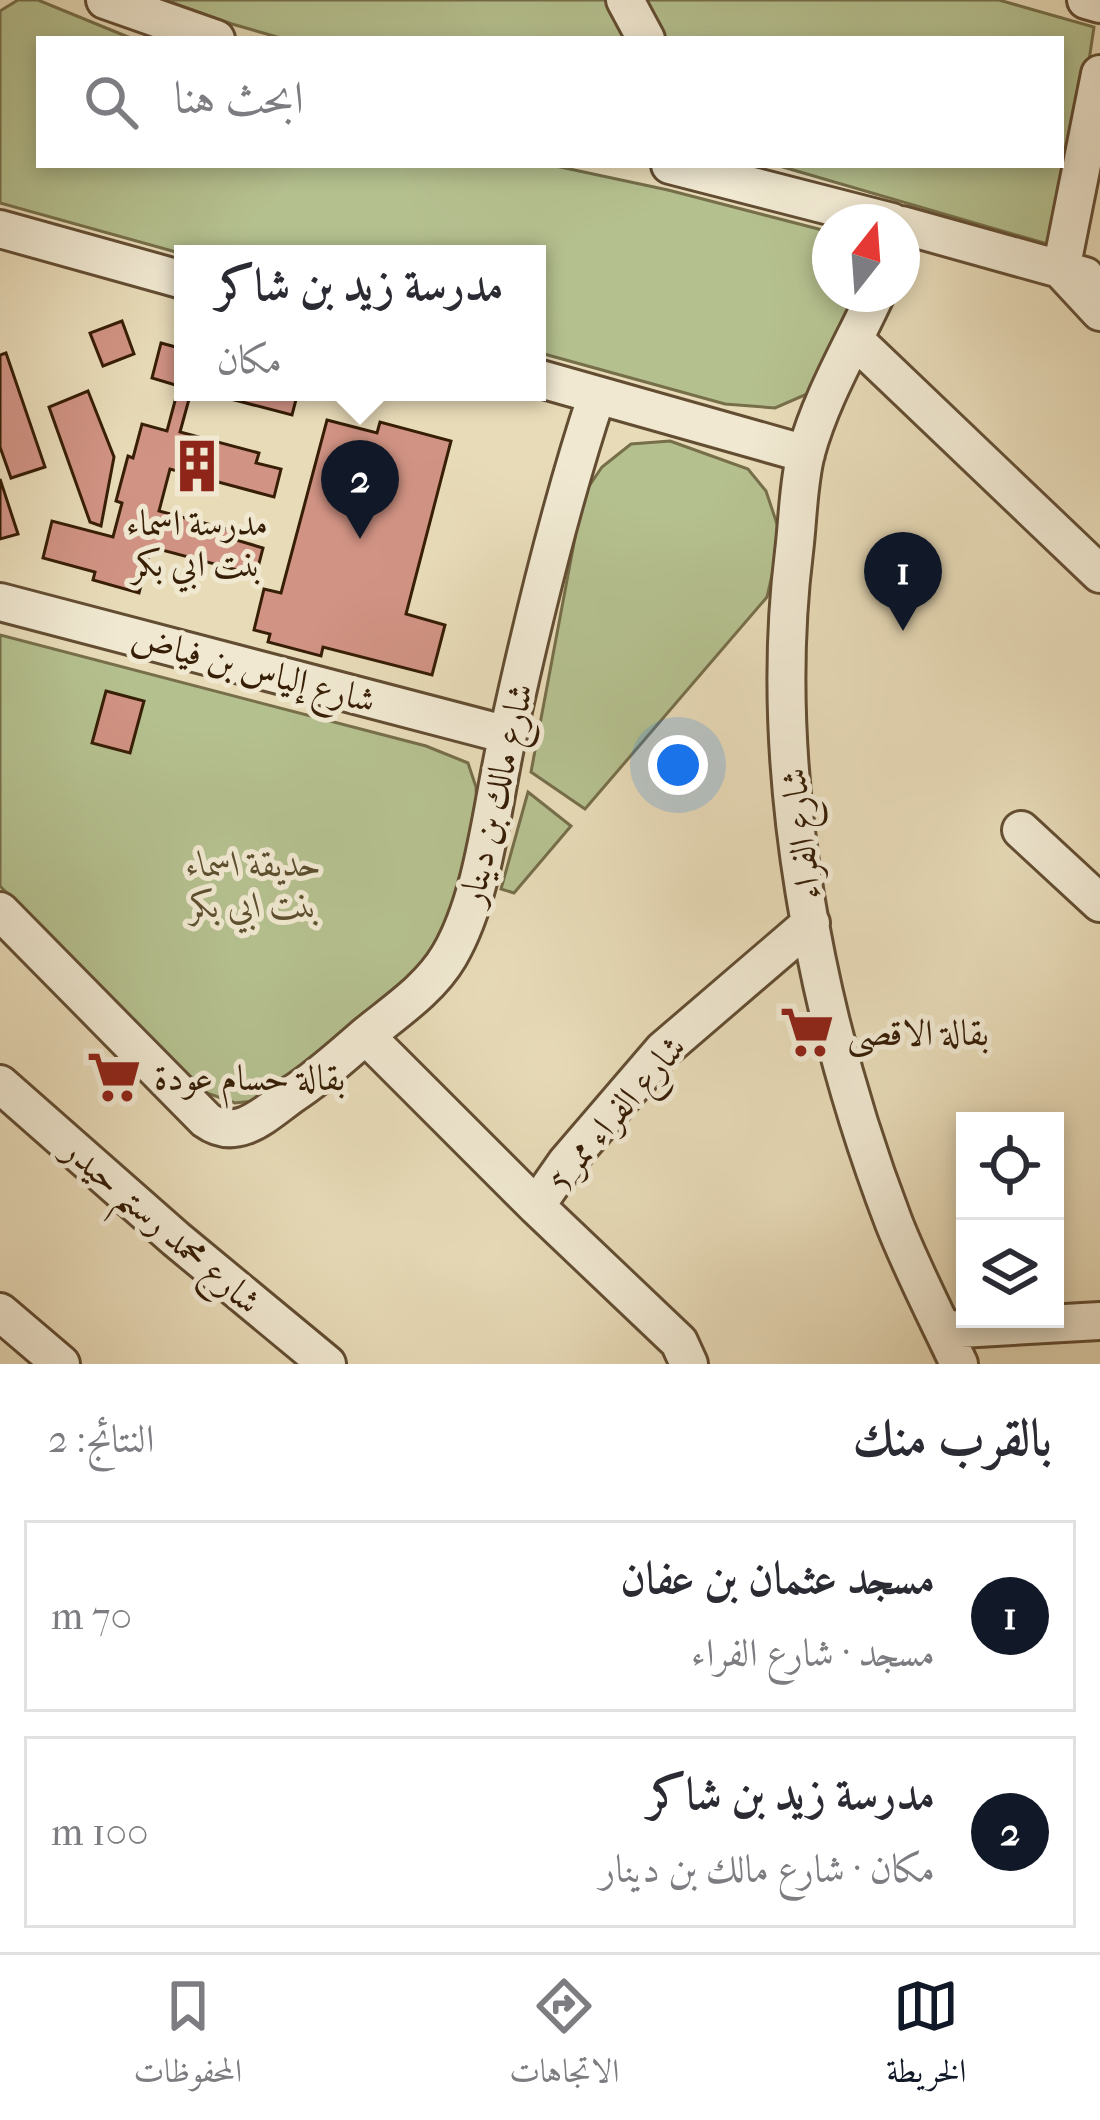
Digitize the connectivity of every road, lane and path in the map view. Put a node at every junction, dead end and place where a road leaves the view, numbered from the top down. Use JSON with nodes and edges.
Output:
{"nodes":[{"id":1,"x":105,"y":0,"type":"edge"},
{"id":2,"x":625,"y":0,"type":"edge"},
{"id":3,"x":1086,"y":0,"type":"edge"},
{"id":4,"x":1100,"y":4,"type":"edge"},
{"id":5,"x":207,"y":36,"type":"edge"},
{"id":6,"x":644,"y":36,"type":"edge"},
{"id":7,"x":1100,"y":74,"type":"edge"},
{"id":8,"x":717,"y":171,"type":"edge"},
{"id":9,"x":820,"y":204,"type":"edge"},
{"id":10,"x":0,"y":229,"type":"edge"},
{"id":11,"x":920,"y":235,"type":"edge"},
{"id":12,"x":1061,"y":270,"type":"junction"},
{"id":13,"x":174,"y":277,"type":"edge"},
{"id":14,"x":1100,"y":280,"type":"edge"},
{"id":15,"x":868,"y":312,"type":"edge"},
{"id":16,"x":1100,"y":312,"type":"edge"},
{"id":17,"x":855,"y":340,"type":"junction"},
{"id":18,"x":546,"y":381,"type":"edge"},
{"id":19,"x":598,"y":395,"type":"junction"},
{"id":20,"x":806,"y":454,"type":"junction"},
{"id":21,"x":1100,"y":574,"type":"edge"},
{"id":22,"x":0,"y":602,"type":"edge"},
{"id":23,"x":508,"y":735,"type":"junction"},
{"id":24,"x":1021,"y":830,"type":"dead end"},
{"id":25,"x":1100,"y":904,"type":"edge"},
{"id":26,"x":0,"y":911,"type":"edge"},
{"id":27,"x":811,"y":922,"type":"junction"},
{"id":28,"x":366,"y":1036,"type":"junction"},
{"id":29,"x":0,"y":1084,"type":"edge"},
{"id":30,"x":536,"y":1206,"type":"junction"},
{"id":31,"x":0,"y":1312,"type":"edge"},
{"id":32,"x":1100,"y":1321,"type":"edge"},
{"id":33,"x":943,"y":1330,"type":"junction"},
{"id":34,"x":61,"y":1364,"type":"edge"},
{"id":35,"x":327,"y":1364,"type":"edge"},
{"id":36,"x":689,"y":1364,"type":"edge"},
{"id":37,"x":959,"y":1364,"type":"edge"}],
"edges":[{"from":1,"to":5,"type":"street"},
{"from":2,"to":6,"type":"street"},
{"from":3,"to":4,"type":"street"},
{"from":7,"to":12,"type":"street"},
{"from":8,"to":9,"type":"street"},
{"from":10,"to":13,"type":"street"},
{"from":11,"to":12,"type":"street"},
{"from":12,"to":14,"type":"street"},
{"from":12,"to":16,"type":"street"},
{"from":15,"to":17,"type":"street","name":"شارع الفراء"},
{"from":17,"to":20,"type":"street","name":"شارع الفراء"},
{"from":17,"to":21,"type":"street"},
{"from":18,"to":19,"type":"street"},
{"from":19,"to":20,"type":"street"},
{"from":19,"to":23,"type":"street","name":"شارع مالك بن دينار"},
{"from":20,"to":27,"type":"street","name":"شارع الفراء"},
{"from":22,"to":23,"type":"street","name":"شارع إلياس بن فياض"},
{"from":23,"to":28,"type":"street","name":"شارع مالك بن دينار"},
{"from":24,"to":25,"type":"street"},
{"from":26,"to":28,"type":"street","name":"شارع مالك بن دينار"},
{"from":27,"to":30,"type":"street","name":"شارع الفراء ممر 5"},
{"from":27,"to":33,"type":"street","name":"شارع الفراء"},
{"from":28,"to":30,"type":"street"},
{"from":29,"to":35,"type":"street","name":"شارع محمد رستم حيدر"},
{"from":30,"to":36,"type":"street","name":"شارع الفراء ممر 5"},
{"from":31,"to":34,"type":"street"},
{"from":32,"to":33,"type":"street"},
{"from":33,"to":37,"type":"street","name":"شارع الفراء"}]}
